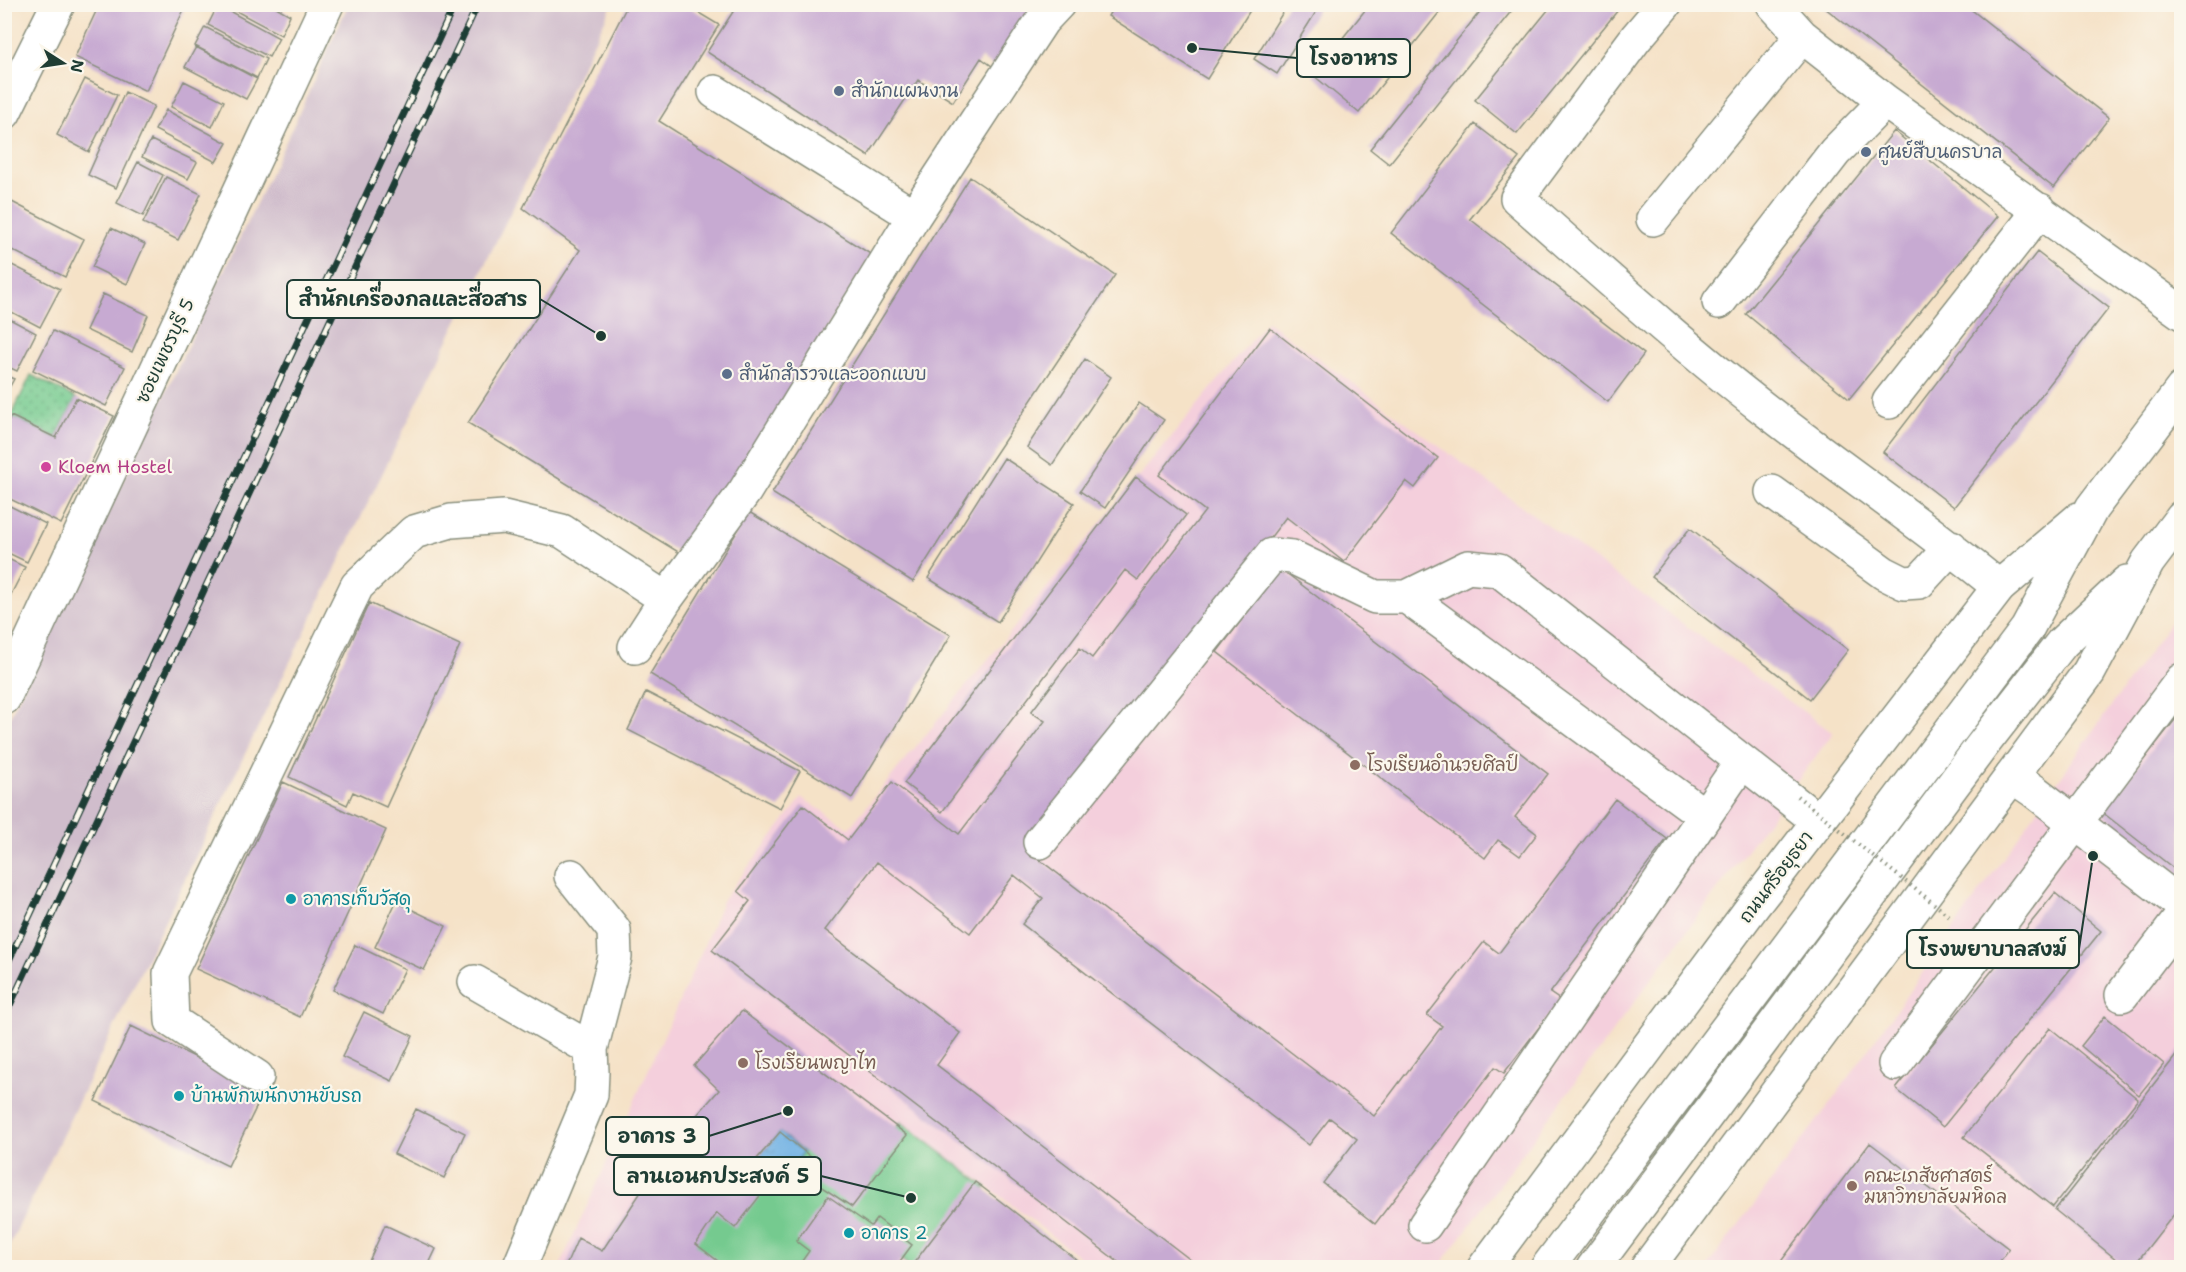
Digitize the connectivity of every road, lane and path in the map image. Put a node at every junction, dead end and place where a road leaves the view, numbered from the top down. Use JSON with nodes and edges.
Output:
{"nodes":[{"id":1,"x":58,"y":4,"type":"edge"},
{"id":2,"x":327,"y":4,"type":"edge"},
{"id":3,"x":1058,"y":4,"type":"edge"},
{"id":4,"x":1665,"y":4,"type":"edge"},
{"id":5,"x":1773,"y":4,"type":"edge"},
{"id":6,"x":1802,"y":36,"type":"junction"},
{"id":7,"x":716,"y":92,"type":"dead end"},
{"id":8,"x":1885,"y":101,"type":"junction"},
{"id":9,"x":4,"y":113,"type":"edge"},
{"id":10,"x":2040,"y":210,"type":"junction"},
{"id":11,"x":914,"y":216,"type":"junction"},
{"id":12,"x":1653,"y":219,"type":"dead end"},
{"id":13,"x":1719,"y":302,"type":"dead end"},
{"id":14,"x":2181,"y":313,"type":"edge"},
{"id":15,"x":2181,"y":389,"type":"edge"},
{"id":16,"x":1889,"y":402,"type":"dead end"},
{"id":17,"x":1772,"y":492,"type":"dead end"},
{"id":18,"x":2092,"y":508,"type":"junction"},
{"id":19,"x":2181,"y":517,"type":"edge"},
{"id":20,"x":1951,"y":547,"type":"junction"},
{"id":21,"x":2148,"y":562,"type":"junction"},
{"id":22,"x":1998,"y":587,"type":"junction"},
{"id":23,"x":1407,"y":597,"type":"junction"},
{"id":24,"x":666,"y":599,"type":"junction"},
{"id":25,"x":635,"y":647,"type":"dead end"},
{"id":26,"x":2181,"y":680,"type":"edge"},
{"id":27,"x":4,"y":698,"type":"edge"},
{"id":28,"x":1742,"y":763,"type":"junction"},
{"id":29,"x":2012,"y":776,"type":"junction"},
{"id":30,"x":1797,"y":796,"type":"dead end"},
{"id":31,"x":1705,"y":816,"type":"junction"},
{"id":32,"x":1818,"y":821,"type":"junction"},
{"id":33,"x":2075,"y":823,"type":"junction"},
{"id":34,"x":1040,"y":842,"type":"dead end"},
{"id":35,"x":571,"y":876,"type":"dead end"},
{"id":36,"x":2181,"y":905,"type":"edge"},
{"id":37,"x":1753,"y":906,"type":"junction"},
{"id":38,"x":2181,"y":916,"type":"edge"},
{"id":39,"x":1952,"y":918,"type":"dead end"},
{"id":40,"x":1795,"y":937,"type":"junction"},
{"id":41,"x":475,"y":982,"type":"dead end"},
{"id":42,"x":2122,"y":995,"type":"dead end"},
{"id":43,"x":591,"y":1049,"type":"junction"},
{"id":44,"x":1894,"y":1064,"type":"dead end"},
{"id":45,"x":257,"y":1077,"type":"dead end"},
{"id":46,"x":1425,"y":1225,"type":"dead end"},
{"id":47,"x":519,"y":1268,"type":"edge"},
{"id":48,"x":1484,"y":1268,"type":"edge"},
{"id":49,"x":1547,"y":1268,"type":"edge"},
{"id":50,"x":1593,"y":1268,"type":"edge"},
{"id":51,"x":1647,"y":1268,"type":"edge"}],
"edges":[{"from":1,"to":9,"type":"main road"},
{"from":2,"to":27,"type":"main road","name":"ซอยเพชรบุรี 5"},
{"from":3,"to":11,"type":"main road"},
{"from":4,"to":20,"type":"main road"},
{"from":5,"to":6,"type":"main road"},
{"from":6,"to":8,"type":"main road"},
{"from":6,"to":12,"type":"main road"},
{"from":7,"to":11,"type":"main road"},
{"from":8,"to":10,"type":"main road"},
{"from":8,"to":13,"type":"main road"},
{"from":10,"to":14,"type":"main road"},
{"from":10,"to":16,"type":"main road"},
{"from":11,"to":24,"type":"main road"},
{"from":15,"to":18,"type":"main road","name":"ถนนศรีอยุธยา"},
{"from":17,"to":20,"type":"main road"},
{"from":18,"to":22,"type":"main road","name":"ถนนศรีอยุธยา"},
{"from":18,"to":40,"type":"main road","name":"ถนนศรีอยุธยา"},
{"from":19,"to":21,"type":"main road"},
{"from":20,"to":22,"type":"main road"},
{"from":21,"to":29,"type":"main road"},
{"from":21,"to":50,"type":"main road"},
{"from":22,"to":32,"type":"main road","name":"ถนนศรีอยุธยา"},
{"from":23,"to":28,"type":"main road"},
{"from":23,"to":31,"type":"main road"},
{"from":23,"to":34,"type":"main road"},
{"from":24,"to":25,"type":"main road"},
{"from":24,"to":45,"type":"main road"},
{"from":26,"to":33,"type":"main road"},
{"from":28,"to":31,"type":"main road"},
{"from":28,"to":32,"type":"main road"},
{"from":29,"to":33,"type":"main road"},
{"from":29,"to":51,"type":"main road"},
{"from":30,"to":39,"type":"path","bridge":true},
{"from":31,"to":46,"type":"main road"},
{"from":32,"to":37,"type":"main road","name":"ถนนศรีอยุธยา"},
{"from":33,"to":36,"type":"main road"},
{"from":33,"to":44,"type":"main road"},
{"from":35,"to":43,"type":"main road"},
{"from":37,"to":40,"type":"main road"},
{"from":37,"to":48,"type":"main road","name":"ถนนศรีอยุธยา"},
{"from":38,"to":42,"type":"main road"},
{"from":40,"to":49,"type":"main road","name":"ถนนศรีอยุธยา"},
{"from":41,"to":43,"type":"main road"},
{"from":43,"to":47,"type":"main road"}]}
